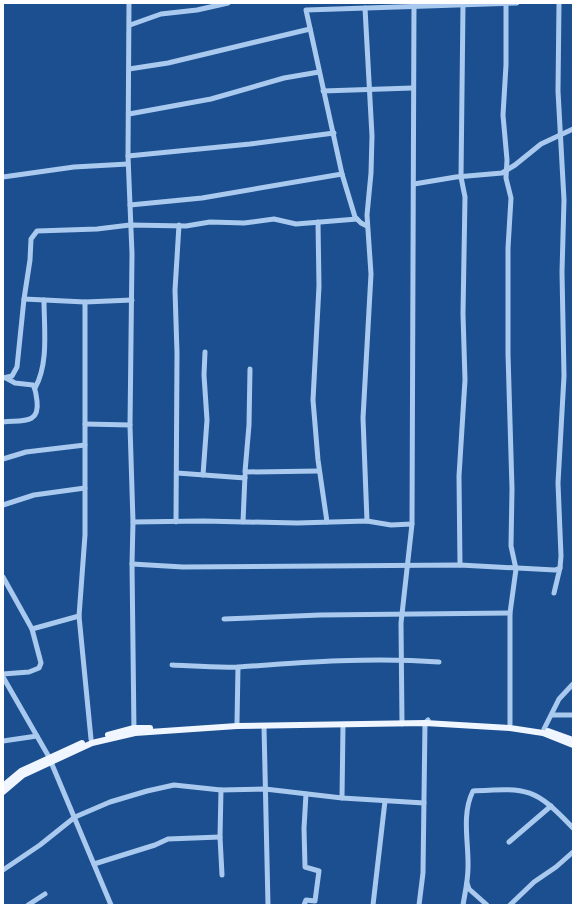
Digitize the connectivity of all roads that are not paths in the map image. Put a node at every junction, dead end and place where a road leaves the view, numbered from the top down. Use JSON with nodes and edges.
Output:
{"nodes":[{"id":1,"x":130,"y":3,"type":"edge"},
{"id":2,"x":228,"y":3,"type":"edge"},
{"id":3,"x":305,"y":3,"type":"edge"},
{"id":4,"x":517,"y":3,"type":"edge"},
{"id":5,"x":559,"y":3,"type":"edge"},
{"id":6,"x":506,"y":4,"type":"junction"},
{"id":7,"x":414,"y":5,"type":"edge"},
{"id":8,"x":462,"y":5,"type":"edge"},
{"id":9,"x":366,"y":8,"type":"junction"},
{"id":10,"x":306,"y":10,"type":"junction"},
{"id":11,"x":130,"y":25,"type":"junction"},
{"id":12,"x":310,"y":29,"type":"junction"},
{"id":13,"x":129,"y":69,"type":"junction"},
{"id":14,"x":319,"y":72,"type":"junction"},
{"id":15,"x":412,"y":88,"type":"junction"},
{"id":16,"x":370,"y":90,"type":"junction"},
{"id":17,"x":324,"y":91,"type":"junction"},
{"id":18,"x":129,"y":114,"type":"junction"},
{"id":19,"x":573,"y":129,"type":"edge"},
{"id":20,"x":334,"y":133,"type":"junction"},
{"id":21,"x":561,"y":134,"type":"junction"},
{"id":22,"x":128,"y":156,"type":"junction"},
{"id":23,"x":128,"y":164,"type":"junction"},
{"id":24,"x":506,"y":171,"type":"junction"},
{"id":25,"x":342,"y":174,"type":"junction"},
{"id":26,"x":3,"y":177,"type":"edge"},
{"id":27,"x":461,"y":177,"type":"junction"},
{"id":28,"x":414,"y":184,"type":"junction"},
{"id":29,"x":130,"y":205,"type":"junction"},
{"id":30,"x":357,"y":219,"type":"junction"},
{"id":31,"x":318,"y":222,"type":"junction"},
{"id":32,"x":130,"y":225,"type":"junction"},
{"id":33,"x":179,"y":225,"type":"junction"},
{"id":34,"x":367,"y":226,"type":"junction"},
{"id":35,"x":24,"y":299,"type":"junction"},
{"id":36,"x":44,"y":300,"type":"junction"},
{"id":37,"x":132,"y":300,"type":"junction"},
{"id":38,"x":85,"y":302,"type":"junction"},
{"id":39,"x":205,"y":352,"type":"dead end"},
{"id":40,"x":250,"y":369,"type":"dead end"},
{"id":41,"x":4,"y":378,"type":"edge"},
{"id":42,"x":35,"y":388,"type":"junction"},
{"id":43,"x":3,"y":422,"type":"edge"},
{"id":44,"x":85,"y":424,"type":"junction"},
{"id":45,"x":130,"y":425,"type":"junction"},
{"id":46,"x":85,"y":445,"type":"junction"},
{"id":47,"x":3,"y":459,"type":"edge"},
{"id":48,"x":319,"y":471,"type":"junction"},
{"id":49,"x":177,"y":473,"type":"junction"},
{"id":50,"x":204,"y":475,"type":"junction"},
{"id":51,"x":245,"y":475,"type":"junction"},
{"id":52,"x":85,"y":488,"type":"junction"},
{"id":53,"x":3,"y":505,"type":"edge"},
{"id":54,"x":367,"y":521,"type":"junction"},
{"id":55,"x":133,"y":522,"type":"junction"},
{"id":56,"x":176,"y":522,"type":"junction"},
{"id":57,"x":243,"y":522,"type":"junction"},
{"id":58,"x":327,"y":522,"type":"junction"},
{"id":59,"x":412,"y":524,"type":"junction"},
{"id":60,"x":132,"y":564,"type":"junction"},
{"id":61,"x":408,"y":565,"type":"junction"},
{"id":62,"x":460,"y":565,"type":"junction"},
{"id":63,"x":560,"y":568,"type":"junction"},
{"id":64,"x":516,"y":569,"type":"junction"},
{"id":65,"x":3,"y":577,"type":"edge"},
{"id":66,"x":554,"y":593,"type":"dead end"},
{"id":67,"x":510,"y":613,"type":"junction"},
{"id":68,"x":402,"y":615,"type":"junction"},
{"id":69,"x":79,"y":616,"type":"junction"},
{"id":70,"x":224,"y":619,"type":"dead end"},
{"id":71,"x":32,"y":629,"type":"junction"},
{"id":72,"x":401,"y":659,"type":"junction"},
{"id":73,"x":439,"y":662,"type":"dead end"},
{"id":74,"x":172,"y":665,"type":"dead end"},
{"id":75,"x":238,"y":667,"type":"junction"},
{"id":76,"x":3,"y":676,"type":"edge"},
{"id":77,"x":573,"y":684,"type":"edge"},
{"id":78,"x":552,"y":715,"type":"junction"},
{"id":79,"x":573,"y":715,"type":"edge"},
{"id":80,"x":237,"y":722,"type":"junction"},
{"id":81,"x":402,"y":722,"type":"junction"},
{"id":82,"x":426,"y":722,"type":"junction"},
{"id":83,"x":510,"y":724,"type":"junction"},
{"id":84,"x":343,"y":725,"type":"junction"},
{"id":85,"x":264,"y":726,"type":"junction"},
{"id":86,"x":544,"y":729,"type":"junction"},
{"id":87,"x":134,"y":730,"type":"junction"},
{"id":88,"x":36,"y":736,"type":"junction"},
{"id":89,"x":91,"y":739,"type":"junction"},
{"id":90,"x":3,"y":741,"type":"edge"},
{"id":91,"x":571,"y":742,"type":"edge"},
{"id":92,"x":50,"y":759,"type":"junction"},
{"id":93,"x":3,"y":786,"type":"edge"},
{"id":94,"x":221,"y":790,"type":"junction"},
{"id":95,"x":265,"y":790,"type":"junction"},
{"id":96,"x":3,"y":792,"type":"edge"},
{"id":97,"x":306,"y":794,"type":"junction"},
{"id":98,"x":342,"y":798,"type":"junction"},
{"id":99,"x":385,"y":801,"type":"junction"},
{"id":100,"x":424,"y":803,"type":"junction"},
{"id":101,"x":551,"y":806,"type":"junction"},
{"id":102,"x":75,"y":817,"type":"junction"},
{"id":103,"x":573,"y":828,"type":"edge"},
{"id":104,"x":220,"y":837,"type":"junction"},
{"id":105,"x":509,"y":842,"type":"dead end"},
{"id":106,"x":573,"y":852,"type":"edge"},
{"id":107,"x":94,"y":864,"type":"junction"},
{"id":108,"x":3,"y":870,"type":"edge"},
{"id":109,"x":222,"y":875,"type":"dead end"},
{"id":110,"x":466,"y":883,"type":"junction"},
{"id":111,"x":45,"y":894,"type":"dead end"},
{"id":112,"x":28,"y":905,"type":"edge"},
{"id":113,"x":111,"y":905,"type":"edge"},
{"id":114,"x":268,"y":905,"type":"edge"},
{"id":115,"x":304,"y":905,"type":"edge"},
{"id":116,"x":373,"y":905,"type":"edge"},
{"id":117,"x":419,"y":905,"type":"edge"},
{"id":118,"x":462,"y":905,"type":"edge"},
{"id":119,"x":487,"y":905,"type":"edge"},
{"id":120,"x":510,"y":905,"type":"edge"}],
"edges":[{"from":1,"to":11,"type":"street"},
{"from":2,"to":11,"type":"street"},
{"from":3,"to":10,"type":"street"},
{"from":4,"to":6,"type":"street"},
{"from":5,"to":21,"type":"street"},
{"from":6,"to":8,"type":"street"},
{"from":6,"to":24,"type":"street"},
{"from":7,"to":8,"type":"street"},
{"from":7,"to":9,"type":"street"},
{"from":7,"to":15,"type":"street"},
{"from":8,"to":27,"type":"street"},
{"from":9,"to":10,"type":"street"},
{"from":9,"to":16,"type":"street"},
{"from":10,"to":12,"type":"street"},
{"from":11,"to":13,"type":"street"},
{"from":12,"to":13,"type":"street"},
{"from":12,"to":14,"type":"street"},
{"from":13,"to":18,"type":"street"},
{"from":14,"to":17,"type":"street"},
{"from":14,"to":18,"type":"street"},
{"from":15,"to":16,"type":"street"},
{"from":15,"to":28,"type":"street"},
{"from":16,"to":17,"type":"street"},
{"from":16,"to":34,"type":"street"},
{"from":17,"to":20,"type":"street"},
{"from":18,"to":22,"type":"street"},
{"from":19,"to":21,"type":"street"},
{"from":20,"to":22,"type":"street"},
{"from":20,"to":25,"type":"street"},
{"from":21,"to":24,"type":"street"},
{"from":21,"to":63,"type":"street"},
{"from":22,"to":23,"type":"street"},
{"from":23,"to":26,"type":"street"},
{"from":23,"to":29,"type":"street"},
{"from":24,"to":27,"type":"street"},
{"from":24,"to":64,"type":"street"},
{"from":25,"to":29,"type":"street"},
{"from":25,"to":30,"type":"street"},
{"from":27,"to":28,"type":"street"},
{"from":27,"to":62,"type":"street"},
{"from":28,"to":59,"type":"street"},
{"from":29,"to":32,"type":"street"},
{"from":30,"to":31,"type":"street"},
{"from":30,"to":34,"type":"street"},
{"from":31,"to":33,"type":"street"},
{"from":31,"to":48,"type":"street"},
{"from":32,"to":33,"type":"street"},
{"from":32,"to":35,"type":"street"},
{"from":32,"to":37,"type":"street"},
{"from":33,"to":49,"type":"street"},
{"from":34,"to":54,"type":"street"},
{"from":35,"to":36,"type":"street"},
{"from":35,"to":41,"type":"street"},
{"from":36,"to":38,"type":"street"},
{"from":36,"to":42,"type":"street"},
{"from":37,"to":38,"type":"street"},
{"from":37,"to":45,"type":"street"},
{"from":38,"to":44,"type":"street"},
{"from":39,"to":50,"type":"street"},
{"from":40,"to":51,"type":"street"},
{"from":41,"to":42,"type":"street"},
{"from":42,"to":43,"type":"street"},
{"from":44,"to":45,"type":"street"},
{"from":44,"to":46,"type":"street"},
{"from":45,"to":55,"type":"street"},
{"from":46,"to":47,"type":"street"},
{"from":46,"to":52,"type":"street"},
{"from":48,"to":51,"type":"street"},
{"from":48,"to":58,"type":"street"},
{"from":49,"to":50,"type":"street"},
{"from":49,"to":56,"type":"street"},
{"from":50,"to":51,"type":"street"},
{"from":51,"to":57,"type":"street"},
{"from":52,"to":53,"type":"street"},
{"from":52,"to":69,"type":"street"},
{"from":54,"to":58,"type":"street"},
{"from":54,"to":59,"type":"street"},
{"from":55,"to":56,"type":"street"},
{"from":55,"to":60,"type":"street"},
{"from":56,"to":57,"type":"street"},
{"from":57,"to":58,"type":"street"},
{"from":59,"to":61,"type":"street"},
{"from":60,"to":61,"type":"street"},
{"from":60,"to":87,"type":"street"},
{"from":61,"to":62,"type":"street"},
{"from":61,"to":68,"type":"street"},
{"from":62,"to":64,"type":"street"},
{"from":63,"to":64,"type":"street"},
{"from":63,"to":66,"type":"street"},
{"from":64,"to":67,"type":"street"},
{"from":65,"to":71,"type":"street"},
{"from":67,"to":68,"type":"street"},
{"from":67,"to":83,"type":"street"},
{"from":68,"to":70,"type":"street"},
{"from":68,"to":72,"type":"street"},
{"from":69,"to":71,"type":"street"},
{"from":69,"to":89,"type":"street"},
{"from":71,"to":76,"type":"street"},
{"from":72,"to":73,"type":"street"},
{"from":72,"to":75,"type":"street"},
{"from":72,"to":81,"type":"street"},
{"from":74,"to":75,"type":"street"},
{"from":75,"to":80,"type":"street"},
{"from":76,"to":88,"type":"street"},
{"from":77,"to":78,"type":"street"},
{"from":78,"to":79,"type":"street"},
{"from":78,"to":86,"type":"street"},
{"from":80,"to":81,"type":"main road"},
{"from":80,"to":87,"type":"main road"},
{"from":81,"to":82,"type":"main road"},
{"from":81,"to":84,"type":"main road"},
{"from":82,"to":83,"type":"main road"},
{"from":82,"to":91,"type":"main road"},
{"from":82,"to":100,"type":"street"},
{"from":83,"to":86,"type":"main road"},
{"from":84,"to":85,"type":"main road"},
{"from":84,"to":98,"type":"street"},
{"from":85,"to":87,"type":"main road"},
{"from":85,"to":95,"type":"street"},
{"from":86,"to":91,"type":"main road"},
{"from":87,"to":89,"type":"main road"},
{"from":87,"to":92,"type":"main road"},
{"from":88,"to":90,"type":"street"},
{"from":88,"to":92,"type":"street"},
{"from":89,"to":92,"type":"main road"},
{"from":92,"to":93,"type":"main road"},
{"from":92,"to":96,"type":"main road"},
{"from":92,"to":102,"type":"street"},
{"from":94,"to":95,"type":"street"},
{"from":94,"to":102,"type":"street"},
{"from":94,"to":104,"type":"street"},
{"from":95,"to":97,"type":"street"},
{"from":95,"to":114,"type":"street"},
{"from":97,"to":98,"type":"street"},
{"from":97,"to":115,"type":"street"},
{"from":98,"to":99,"type":"street"},
{"from":99,"to":100,"type":"street"},
{"from":99,"to":116,"type":"street"},
{"from":100,"to":117,"type":"street"},
{"from":101,"to":103,"type":"street"},
{"from":101,"to":105,"type":"street"},
{"from":101,"to":110,"type":"street"},
{"from":102,"to":107,"type":"street"},
{"from":102,"to":108,"type":"street"},
{"from":104,"to":107,"type":"street"},
{"from":104,"to":109,"type":"street"},
{"from":106,"to":120,"type":"street"},
{"from":107,"to":113,"type":"street"},
{"from":110,"to":118,"type":"street"},
{"from":110,"to":119,"type":"street"},
{"from":111,"to":112,"type":"street"}]}
